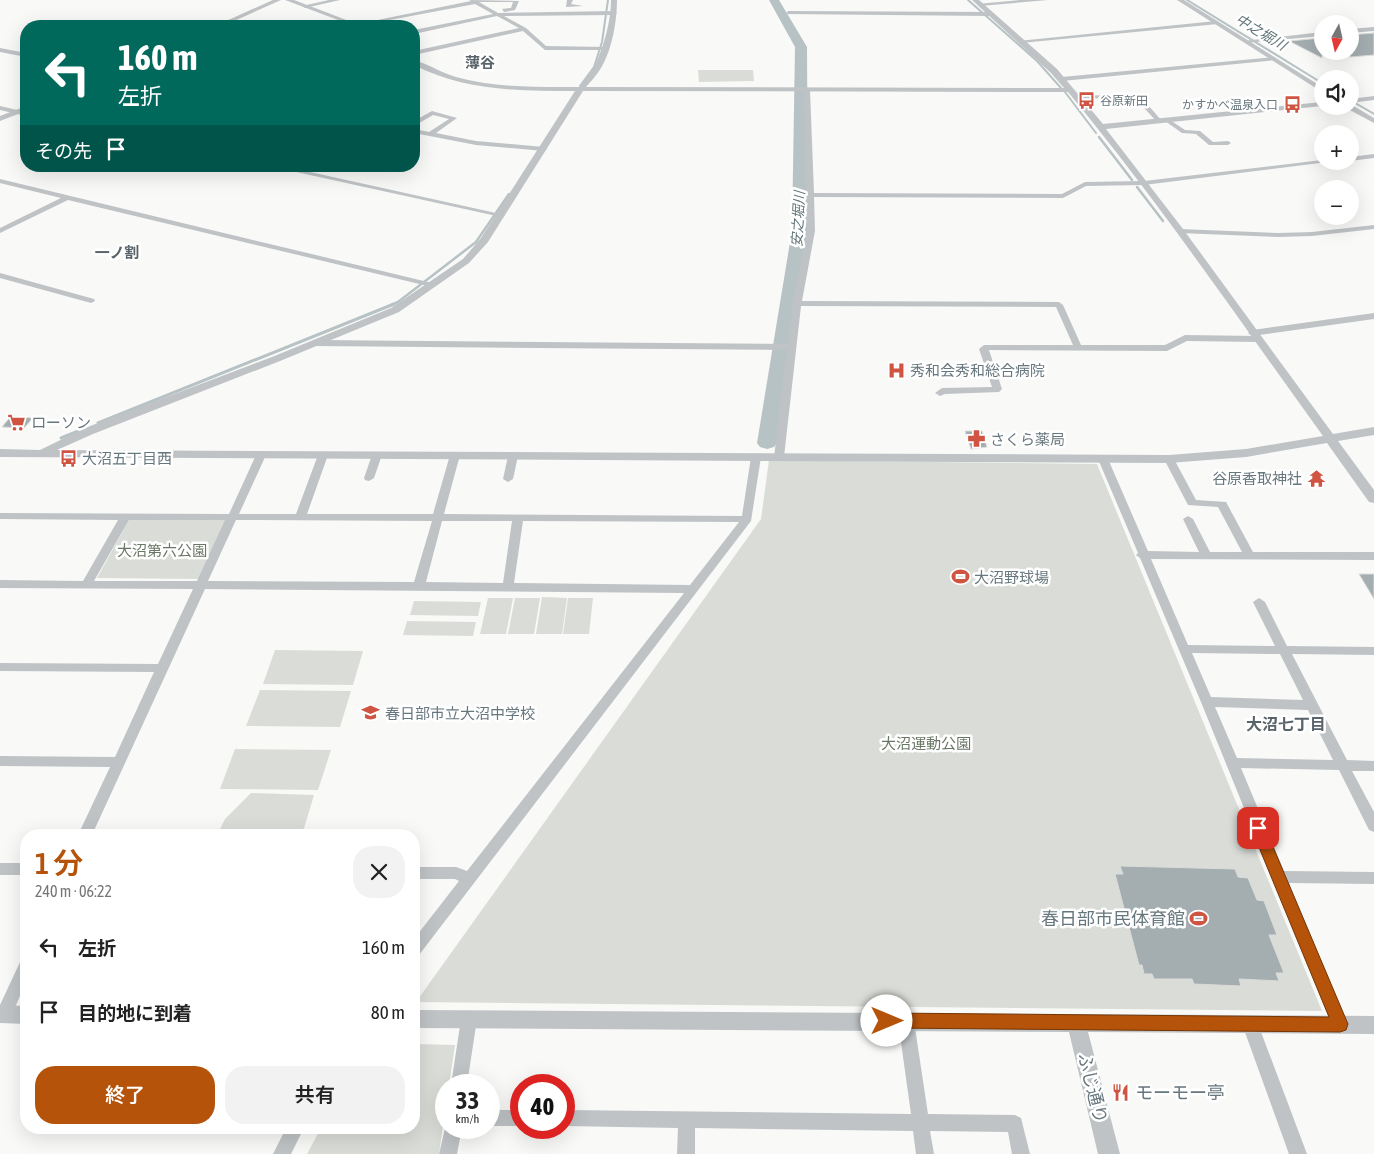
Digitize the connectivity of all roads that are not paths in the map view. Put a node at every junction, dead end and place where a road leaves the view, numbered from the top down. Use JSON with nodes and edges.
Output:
{"nodes":[{"id":1,"x":278,"y":0,"type":"edge"},
{"id":2,"x":288,"y":0,"type":"edge"},
{"id":3,"x":336,"y":0,"type":"edge"},
{"id":4,"x":570,"y":0,"type":"edge"},
{"id":5,"x":1045,"y":0,"type":"edge"},
{"id":6,"x":1180,"y":0,"type":"edge"},
{"id":7,"x":474,"y":1,"type":"edge"},
{"id":8,"x":978,"y":2,"type":"edge"},
{"id":9,"x":305,"y":6,"type":"junction"},
{"id":10,"x":614,"y":7,"type":"edge"},
{"id":11,"x":492,"y":10,"type":"junction"},
{"id":12,"x":788,"y":13,"type":"dead end"},
{"id":13,"x":499,"y":14,"type":"junction"},
{"id":14,"x":978,"y":14,"type":"joint"},
{"id":15,"x":988,"y":14,"type":"junction"},
{"id":16,"x":232,"y":20,"type":"edge"},
{"id":17,"x":341,"y":20,"type":"edge"},
{"id":18,"x":385,"y":20,"type":"edge"},
{"id":19,"x":1216,"y":23,"type":"junction"},
{"id":20,"x":524,"y":29,"type":"junction"},
{"id":21,"x":1374,"y":29,"type":"edge"},
{"id":22,"x":420,"y":31,"type":"edge"},
{"id":23,"x":1359,"y":31,"type":"edge"},
{"id":24,"x":1314,"y":35,"type":"edge"},
{"id":25,"x":1021,"y":41,"type":"junction"},
{"id":26,"x":1248,"y":41,"type":"junction"},
{"id":27,"x":605,"y":48,"type":"junction"},
{"id":28,"x":0,"y":50,"type":"edge"},
{"id":29,"x":420,"y":52,"type":"edge"},
{"id":30,"x":20,"y":54,"type":"edge"},
{"id":31,"x":1274,"y":59,"type":"junction"},
{"id":32,"x":420,"y":65,"type":"edge"},
{"id":33,"x":1062,"y":79,"type":"junction"},
{"id":34,"x":1314,"y":85,"type":"edge"},
{"id":35,"x":580,"y":90,"type":"junction"},
{"id":36,"x":807,"y":90,"type":"junction"},
{"id":37,"x":1071,"y":90,"type":"junction"},
{"id":38,"x":1077,"y":97,"type":"junction"},
{"id":39,"x":1374,"y":98,"type":"edge"},
{"id":40,"x":1359,"y":100,"type":"edge"},
{"id":41,"x":1314,"y":105,"type":"edge"},
{"id":42,"x":1,"y":109,"type":"edge"},
{"id":43,"x":18,"y":112,"type":"joint"},
{"id":44,"x":1359,"y":112,"type":"edge"},
{"id":45,"x":0,"y":119,"type":"edge"},
{"id":46,"x":420,"y":120,"type":"edge"},
{"id":47,"x":1163,"y":121,"type":"junction"},
{"id":48,"x":1374,"y":121,"type":"edge"},
{"id":49,"x":1101,"y":127,"type":"junction"},
{"id":50,"x":420,"y":132,"type":"edge"},
{"id":51,"x":430,"y":134,"type":"junction"},
{"id":52,"x":1228,"y":143,"type":"dead end"},
{"id":53,"x":544,"y":149,"type":"junction"},
{"id":54,"x":1374,"y":156,"type":"edge"},
{"id":55,"x":1359,"y":158,"type":"edge"},
{"id":56,"x":1314,"y":163,"type":"edge"},
{"id":57,"x":300,"y":172,"type":"edge"},
{"id":58,"x":0,"y":181,"type":"edge"},
{"id":59,"x":1144,"y":183,"type":"junction"},
{"id":60,"x":811,"y":195,"type":"junction"},
{"id":61,"x":68,"y":197,"type":"junction"},
{"id":62,"x":501,"y":215,"type":"junction"},
{"id":63,"x":1374,"y":228,"type":"edge"},
{"id":64,"x":1180,"y":231,"type":"junction"},
{"id":65,"x":0,"y":232,"type":"edge"},
{"id":66,"x":0,"y":275,"type":"edge"},
{"id":67,"x":432,"y":285,"type":"junction"},
{"id":68,"x":91,"y":301,"type":"dead end"},
{"id":69,"x":797,"y":303,"type":"junction"},
{"id":70,"x":1374,"y":316,"type":"edge"},
{"id":71,"x":1255,"y":336,"type":"junction"},
{"id":72,"x":316,"y":343,"type":"junction"},
{"id":73,"x":791,"y":347,"type":"junction"},
{"id":74,"x":1078,"y":347,"type":"junction"},
{"id":75,"x":940,"y":393,"type":"dead end"},
{"id":76,"x":1374,"y":431,"type":"edge"},
{"id":77,"x":1330,"y":438,"type":"junction"},
{"id":78,"x":0,"y":453,"type":"edge"},
{"id":79,"x":42,"y":454,"type":"junction"},
{"id":80,"x":261,"y":455,"type":"junction"},
{"id":81,"x":323,"y":455,"type":"junction"},
{"id":82,"x":377,"y":455,"type":"junction"},
{"id":83,"x":455,"y":455,"type":"junction"},
{"id":84,"x":513,"y":456,"type":"junction"},
{"id":85,"x":756,"y":457,"type":"junction"},
{"id":86,"x":779,"y":457,"type":"junction"},
{"id":87,"x":1103,"y":459,"type":"junction"},
{"id":88,"x":1169,"y":459,"type":"junction"},
{"id":89,"x":369,"y":478,"type":"dead end"},
{"id":90,"x":508,"y":479,"type":"dead end"},
{"id":91,"x":1374,"y":499,"type":"edge"},
{"id":92,"x":0,"y":516,"type":"edge"},
{"id":93,"x":125,"y":517,"type":"junction"},
{"id":94,"x":234,"y":517,"type":"junction"},
{"id":95,"x":438,"y":517,"type":"junction"},
{"id":96,"x":300,"y":518,"type":"junction"},
{"id":97,"x":518,"y":518,"type":"junction"},
{"id":98,"x":747,"y":519,"type":"junction"},
{"id":99,"x":1188,"y":520,"type":"dead end"},
{"id":100,"x":1142,"y":555,"type":"junction"},
{"id":101,"x":1206,"y":555,"type":"junction"},
{"id":102,"x":1250,"y":556,"type":"junction"},
{"id":103,"x":1374,"y":556,"type":"edge"},
{"id":104,"x":87,"y":583,"type":"junction"},
{"id":105,"x":0,"y":584,"type":"edge"},
{"id":106,"x":201,"y":584,"type":"junction"},
{"id":107,"x":419,"y":586,"type":"junction"},
{"id":108,"x":508,"y":587,"type":"junction"},
{"id":109,"x":691,"y":589,"type":"junction"},
{"id":110,"x":1259,"y":602,"type":"dead end"},
{"id":111,"x":1184,"y":649,"type":"junction"},
{"id":112,"x":1285,"y":650,"type":"junction"},
{"id":113,"x":1374,"y":651,"type":"edge"},
{"id":114,"x":0,"y":667,"type":"edge"},
{"id":115,"x":162,"y":668,"type":"junction"},
{"id":116,"x":1207,"y":702,"type":"junction"},
{"id":117,"x":1313,"y":705,"type":"junction"},
{"id":118,"x":0,"y":762,"type":"edge"},
{"id":119,"x":119,"y":762,"type":"junction"},
{"id":120,"x":1231,"y":763,"type":"junction"},
{"id":121,"x":1344,"y":766,"type":"junction"},
{"id":122,"x":1374,"y":766,"type":"edge"},
{"id":123,"x":1374,"y":826,"type":"edge"},
{"id":124,"x":88,"y":829,"type":"edge"},
{"id":125,"x":0,"y":869,"type":"edge"},
{"id":126,"x":20,"y":869,"type":"edge"},
{"id":127,"x":420,"y":872,"type":"edge"},
{"id":128,"x":1278,"y":877,"type":"junction"},
{"id":129,"x":468,"y":878,"type":"junction"},
{"id":130,"x":1374,"y":878,"type":"edge"},
{"id":131,"x":420,"y":942,"type":"edge"},
{"id":132,"x":20,"y":977,"type":"edge"},
{"id":133,"x":2,"y":1014,"type":"edge"},
{"id":134,"x":20,"y":1015,"type":"edge"},
{"id":135,"x":420,"y":1019,"type":"edge"},
{"id":136,"x":469,"y":1019,"type":"junction"},
{"id":137,"x":906,"y":1021,"type":"junction"},
{"id":138,"x":1076,"y":1022,"type":"junction"},
{"id":139,"x":1250,"y":1024,"type":"junction"},
{"id":140,"x":1340,"y":1024,"type":"junction"},
{"id":141,"x":1374,"y":1025,"type":"edge"},
{"id":142,"x":461,"y":1074,"type":"edge"},
{"id":143,"x":575,"y":1118,"type":"edge"},
{"id":144,"x":687,"y":1119,"type":"junction"},
{"id":145,"x":921,"y":1122,"type":"junction"},
{"id":146,"x":292,"y":1134,"type":"edge"},
{"id":147,"x":451,"y":1139,"type":"edge"},
{"id":148,"x":282,"y":1154,"type":"edge"},
{"id":149,"x":448,"y":1154,"type":"edge"},
{"id":150,"x":686,"y":1154,"type":"edge"},
{"id":151,"x":925,"y":1154,"type":"edge"},
{"id":152,"x":1020,"y":1154,"type":"edge"},
{"id":153,"x":1109,"y":1154,"type":"edge"},
{"id":154,"x":1298,"y":1154,"type":"edge"}],
"edges":[{"from":1,"to":16,"type":"street"},
{"from":2,"to":9,"type":"street"},
{"from":3,"to":9,"type":"street"},
{"from":4,"to":10,"type":"street"},
{"from":5,"to":8,"type":"street"},
{"from":6,"to":19,"type":"street"},
{"from":7,"to":11,"type":"street"},
{"from":7,"to":11,"type":"street"},
{"from":7,"to":18,"type":"street"},
{"from":8,"to":15,"type":"street"},
{"from":9,"to":17,"type":"street"},
{"from":10,"to":13,"type":"street"},
{"from":10,"to":27,"type":"street"},
{"from":11,"to":13,"type":"street"},
{"from":12,"to":14,"type":"street"},
{"from":13,"to":20,"type":"street"},
{"from":13,"to":22,"type":"street"},
{"from":14,"to":15,"type":"street"},
{"from":15,"to":25,"type":"street"},
{"from":19,"to":25,"type":"street"},
{"from":19,"to":26,"type":"street"},
{"from":20,"to":27,"type":"street"},
{"from":20,"to":29,"type":"street"},
{"from":21,"to":23,"type":"street"},
{"from":24,"to":26,"type":"street"},
{"from":25,"to":33,"type":"street"},
{"from":26,"to":31,"type":"street"},
{"from":27,"to":35,"type":"street"},
{"from":28,"to":30,"type":"street"},
{"from":31,"to":33,"type":"street"},
{"from":31,"to":34,"type":"street"},
{"from":32,"to":35,"type":"street"},
{"from":33,"to":37,"type":"street"},
{"from":35,"to":36,"type":"street"},
{"from":35,"to":53,"type":"street"},
{"from":36,"to":37,"type":"street"},
{"from":36,"to":60,"type":"street"},
{"from":37,"to":38,"type":"street"},
{"from":38,"to":47,"type":"street"},
{"from":38,"to":49,"type":"street"},
{"from":39,"to":40,"type":"street"},
{"from":41,"to":47,"type":"street"},
{"from":42,"to":43,"type":"street"},
{"from":43,"to":45,"type":"street"},
{"from":44,"to":48,"type":"street"},
{"from":46,"to":51,"type":"street"},
{"from":47,"to":49,"type":"street"},
{"from":47,"to":52,"type":"street"},
{"from":49,"to":59,"type":"street"},
{"from":50,"to":51,"type":"street"},
{"from":51,"to":53,"type":"street"},
{"from":53,"to":62,"type":"street"},
{"from":54,"to":55,"type":"street"},
{"from":56,"to":59,"type":"street"},
{"from":57,"to":62,"type":"street"},
{"from":58,"to":61,"type":"street"},
{"from":59,"to":60,"type":"street"},
{"from":59,"to":64,"type":"street"},
{"from":60,"to":69,"type":"street"},
{"from":61,"to":65,"type":"street"},
{"from":61,"to":67,"type":"street"},
{"from":62,"to":67,"type":"street"},
{"from":63,"to":64,"type":"street"},
{"from":64,"to":71,"type":"street"},
{"from":66,"to":68,"type":"street"},
{"from":67,"to":72,"type":"street"},
{"from":69,"to":73,"type":"street"},
{"from":69,"to":74,"type":"street"},
{"from":70,"to":71,"type":"street"},
{"from":71,"to":74,"type":"street"},
{"from":71,"to":77,"type":"street"},
{"from":72,"to":73,"type":"street"},
{"from":72,"to":79,"type":"street"},
{"from":73,"to":86,"type":"street"},
{"from":74,"to":75,"type":"street"},
{"from":76,"to":77,"type":"street"},
{"from":77,"to":88,"type":"street"},
{"from":77,"to":91,"type":"street"},
{"from":78,"to":79,"type":"street"},
{"from":79,"to":80,"type":"street"},
{"from":80,"to":81,"type":"street"},
{"from":80,"to":94,"type":"street"},
{"from":81,"to":82,"type":"street"},
{"from":81,"to":96,"type":"street"},
{"from":82,"to":83,"type":"street"},
{"from":82,"to":89,"type":"street"},
{"from":83,"to":84,"type":"street"},
{"from":83,"to":95,"type":"street"},
{"from":84,"to":85,"type":"street"},
{"from":84,"to":90,"type":"street"},
{"from":85,"to":86,"type":"street"},
{"from":85,"to":98,"type":"street"},
{"from":86,"to":87,"type":"street"},
{"from":87,"to":88,"type":"street"},
{"from":87,"to":100,"type":"street"},
{"from":88,"to":102,"type":"street"},
{"from":92,"to":93,"type":"street"},
{"from":93,"to":94,"type":"street"},
{"from":93,"to":104,"type":"street"},
{"from":94,"to":96,"type":"street"},
{"from":94,"to":106,"type":"street"},
{"from":95,"to":96,"type":"street"},
{"from":95,"to":97,"type":"street"},
{"from":95,"to":107,"type":"street"},
{"from":97,"to":98,"type":"street"},
{"from":97,"to":108,"type":"street"},
{"from":98,"to":109,"type":"street"},
{"from":99,"to":101,"type":"street"},
{"from":100,"to":101,"type":"street"},
{"from":100,"to":111,"type":"street"},
{"from":101,"to":102,"type":"street"},
{"from":102,"to":103,"type":"street"},
{"from":104,"to":105,"type":"street"},
{"from":104,"to":106,"type":"street"},
{"from":106,"to":107,"type":"street"},
{"from":106,"to":115,"type":"street"},
{"from":107,"to":108,"type":"street"},
{"from":108,"to":109,"type":"street"},
{"from":109,"to":129,"type":"street"},
{"from":110,"to":112,"type":"street"},
{"from":111,"to":112,"type":"street"},
{"from":111,"to":116,"type":"street"},
{"from":112,"to":113,"type":"street"},
{"from":112,"to":117,"type":"street"},
{"from":114,"to":115,"type":"street"},
{"from":115,"to":119,"type":"street"},
{"from":116,"to":117,"type":"street"},
{"from":116,"to":120,"type":"street"},
{"from":117,"to":121,"type":"street"},
{"from":118,"to":119,"type":"street"},
{"from":119,"to":124,"type":"street"},
{"from":120,"to":121,"type":"street"},
{"from":120,"to":128,"type":"street"},
{"from":121,"to":122,"type":"street"},
{"from":121,"to":123,"type":"street"},
{"from":125,"to":126,"type":"street"},
{"from":127,"to":129,"type":"street"},
{"from":128,"to":130,"type":"street"},
{"from":128,"to":140,"type":"street"},
{"from":129,"to":131,"type":"street"},
{"from":132,"to":133,"type":"street"},
{"from":133,"to":134,"type":"street"},
{"from":135,"to":136,"type":"street"},
{"from":136,"to":137,"type":"street"},
{"from":136,"to":142,"type":"street"},
{"from":137,"to":138,"type":"street"},
{"from":137,"to":145,"type":"street"},
{"from":138,"to":139,"type":"street"},
{"from":138,"to":153,"type":"street","name":"ふじ通り"},
{"from":139,"to":140,"type":"street"},
{"from":139,"to":154,"type":"street"},
{"from":140,"to":141,"type":"street"},
{"from":143,"to":144,"type":"street"},
{"from":144,"to":145,"type":"street"},
{"from":144,"to":150,"type":"street"},
{"from":145,"to":151,"type":"street"},
{"from":145,"to":152,"type":"street"},
{"from":146,"to":148,"type":"street"},
{"from":147,"to":149,"type":"street"}]}
